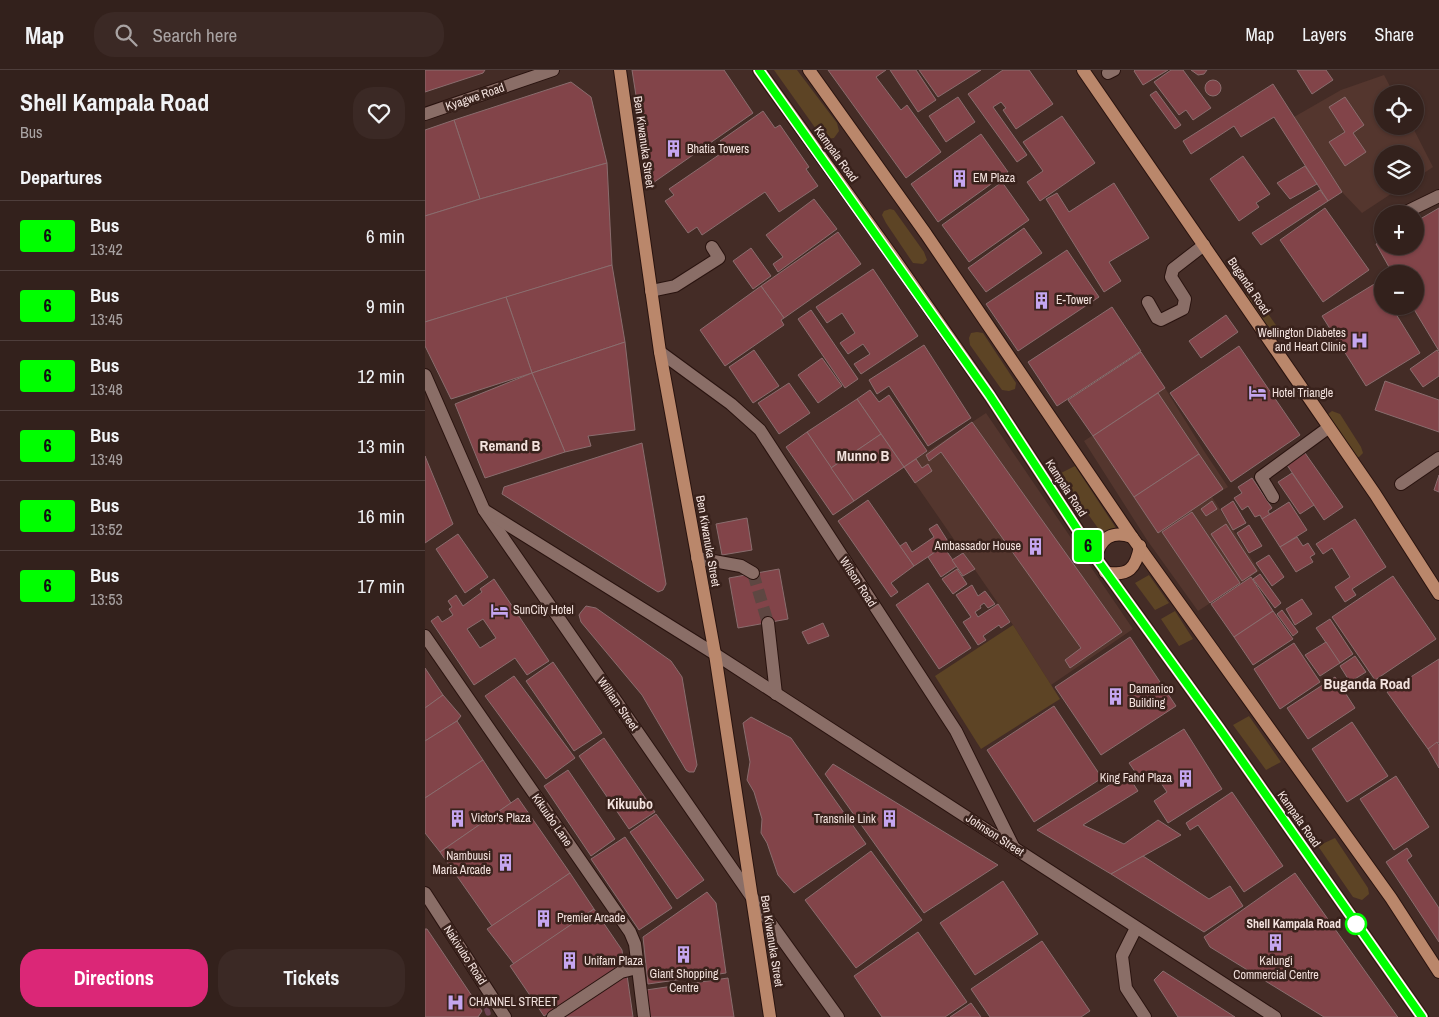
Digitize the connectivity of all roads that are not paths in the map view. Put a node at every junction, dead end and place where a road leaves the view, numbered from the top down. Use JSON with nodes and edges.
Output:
{"nodes":[{"id":1,"x":553,"y":70,"type":"edge"},
{"id":2,"x":620,"y":70,"type":"edge"},
{"id":3,"x":759,"y":70,"type":"edge"},
{"id":4,"x":809,"y":70,"type":"edge"},
{"id":5,"x":1083,"y":70,"type":"edge"},
{"id":6,"x":425,"y":114,"type":"edge"},
{"id":7,"x":1439,"y":196,"type":"edge"},
{"id":8,"x":1420,"y":205,"type":"edge"},
{"id":9,"x":1204,"y":245,"type":"junction"},
{"id":10,"x":712,"y":247,"type":"dead end"},
{"id":11,"x":651,"y":291,"type":"junction"},
{"id":12,"x":1148,"y":302,"type":"dead end"},
{"id":13,"x":660,"y":352,"type":"junction"},
{"id":14,"x":425,"y":375,"type":"edge"},
{"id":15,"x":1328,"y":428,"type":"junction"},
{"id":16,"x":1439,"y":458,"type":"edge"},
{"id":17,"x":1401,"y":484,"type":"dead end"},
{"id":18,"x":1273,"y":497,"type":"dead end"},
{"id":19,"x":483,"y":510,"type":"junction"},
{"id":20,"x":1136,"y":542,"type":"junction"},
{"id":21,"x":697,"y":558,"type":"junction"},
{"id":22,"x":1096,"y":558,"type":"junction"},
{"id":23,"x":1105,"y":572,"type":"junction"},
{"id":24,"x":753,"y":574,"type":"dead end"},
{"id":25,"x":1439,"y":594,"type":"edge"},
{"id":26,"x":768,"y":623,"type":"tunnel mouth"},
{"id":27,"x":425,"y":636,"type":"edge"},
{"id":28,"x":715,"y":654,"type":"junction"},
{"id":29,"x":776,"y":694,"type":"junction"},
{"id":30,"x":1014,"y":848,"type":"junction"},
{"id":31,"x":425,"y":893,"type":"edge"},
{"id":32,"x":751,"y":896,"type":"junction"},
{"id":33,"x":1136,"y":928,"type":"junction"},
{"id":34,"x":637,"y":968,"type":"junction"},
{"id":35,"x":1439,"y":972,"type":"edge"},
{"id":36,"x":558,"y":1014,"type":"edge"},
{"id":37,"x":505,"y":1017,"type":"edge"},
{"id":38,"x":644,"y":1017,"type":"edge"},
{"id":39,"x":770,"y":1017,"type":"edge"},
{"id":40,"x":838,"y":1017,"type":"edge"},
{"id":41,"x":1145,"y":1017,"type":"edge"},
{"id":42,"x":1275,"y":1017,"type":"edge"},
{"id":43,"x":1422,"y":1017,"type":"edge"}],
"edges":[{"from":1,"to":6,"type":"street","name":"Kyagwe Road"},
{"from":2,"to":11,"type":"main road","name":"Ben Kiwanuka Street"},
{"from":3,"to":22,"type":"main road","name":"Kampala Road"},
{"from":4,"to":20,"type":"main road"},
{"from":5,"to":9,"type":"main road","name":"Buganda Road"},
{"from":7,"to":8,"type":"street"},
{"from":9,"to":12,"type":"street"},
{"from":9,"to":15,"type":"main road","name":"Buganda Road"},
{"from":10,"to":11,"type":"street"},
{"from":11,"to":13,"type":"main road","name":"Ben Kiwanuka Street"},
{"from":13,"to":21,"type":"main road","name":"Ben Kiwanuka Street"},
{"from":13,"to":30,"type":"street","name":"Wilson Road"},
{"from":14,"to":19,"type":"street","name":"William Street"},
{"from":15,"to":18,"type":"street"},
{"from":15,"to":25,"type":"main road","name":"Buganda Road"},
{"from":16,"to":17,"type":"street"},
{"from":19,"to":28,"type":"street","name":"Johnson Street"},
{"from":19,"to":32,"type":"street","name":"William Street"},
{"from":20,"to":22,"type":"main road"},
{"from":20,"to":23,"type":"main road"},
{"from":20,"to":35,"type":"main road"},
{"from":21,"to":24,"type":"street"},
{"from":21,"to":28,"type":"main road","name":"Ben Kiwanuka Street"},
{"from":22,"to":23,"type":"main road","name":"Kampala Road"},
{"from":23,"to":43,"type":"main road","name":"Kampala Road"},
{"from":26,"to":29,"type":"street"},
{"from":27,"to":34,"type":"street","name":"Kikuubo Lane"},
{"from":28,"to":29,"type":"street","name":"Johnson Street"},
{"from":28,"to":32,"type":"main road","name":"Ben Kiwanuka Street"},
{"from":29,"to":30,"type":"street","name":"Johnson Street"},
{"from":30,"to":33,"type":"street","name":"Johnson Street"},
{"from":31,"to":37,"type":"street","name":"Nakivubo Road"},
{"from":32,"to":39,"type":"main road","name":"Ben Kiwanuka Street"},
{"from":32,"to":40,"type":"street","name":"William Street"},
{"from":33,"to":41,"type":"street"},
{"from":33,"to":42,"type":"street","name":"Johnson Street"},
{"from":34,"to":36,"type":"street"},
{"from":34,"to":38,"type":"street","name":"Kikuubo Lane"}]}
